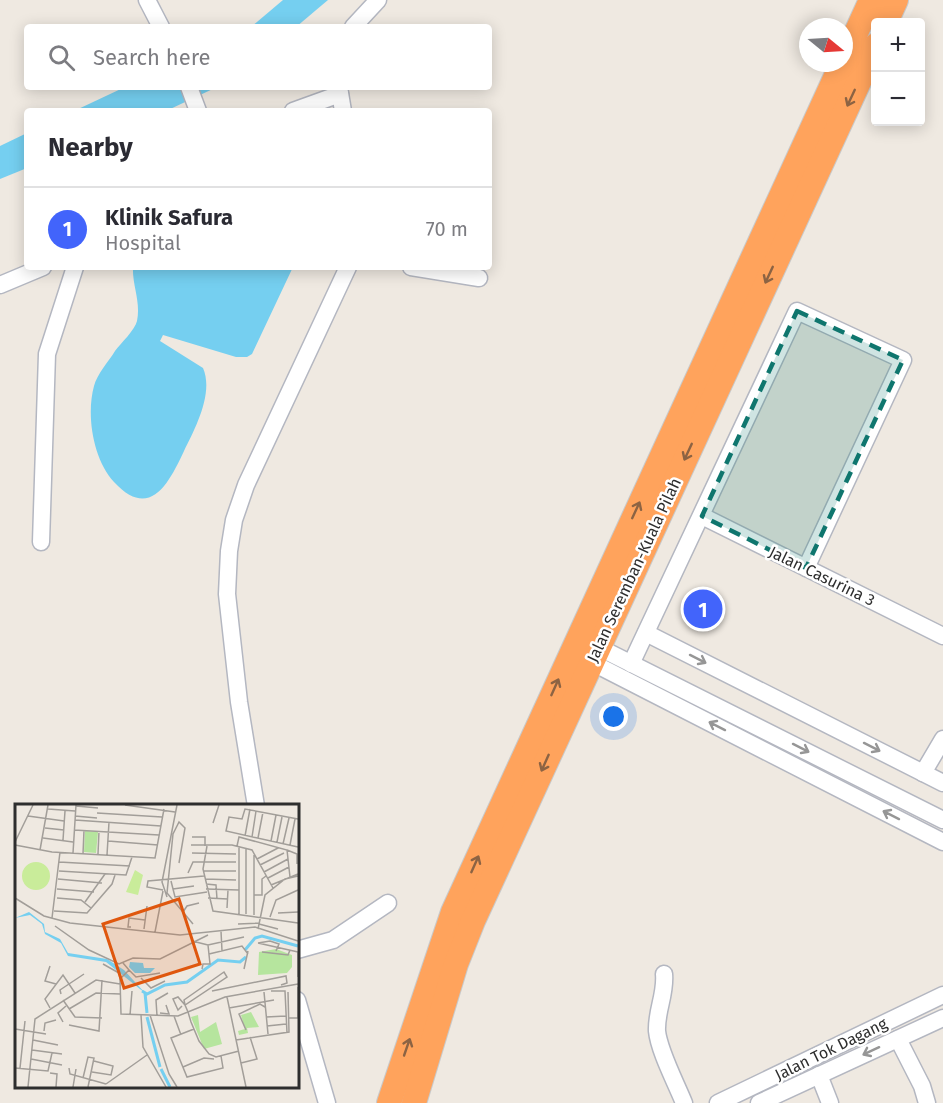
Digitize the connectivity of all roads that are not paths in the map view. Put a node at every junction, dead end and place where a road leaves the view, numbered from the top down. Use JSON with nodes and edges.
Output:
{"nodes":[{"id":1,"x":147,"y":0,"type":"edge"},
{"id":2,"x":378,"y":0,"type":"edge"},
{"id":3,"x":872,"y":0,"type":"edge"},
{"id":4,"x":896,"y":0,"type":"edge"},
{"id":5,"x":888,"y":18,"type":"edge"},
{"id":6,"x":159,"y":24,"type":"edge"},
{"id":7,"x":356,"y":24,"type":"edge"},
{"id":8,"x":853,"y":40,"type":"edge"},
{"id":9,"x":871,"y":56,"type":"edge"},
{"id":10,"x":838,"y":72,"type":"edge"},
{"id":11,"x":190,"y":90,"type":"edge"},
{"id":12,"x":339,"y":91,"type":"edge"},
{"id":13,"x":197,"y":108,"type":"edge"},
{"id":14,"x":300,"y":108,"type":"edge"},
{"id":15,"x":342,"y":108,"type":"edge"},
{"id":16,"x":36,"y":270,"type":"edge"},
{"id":17,"x":74,"y":270,"type":"edge"},
{"id":18,"x":347,"y":270,"type":"edge"},
{"id":19,"x":430,"y":270,"type":"edge"},
{"id":20,"x":479,"y":278,"type":"dead end"},
{"id":21,"x":0,"y":285,"type":"edge"},
{"id":22,"x":702,"y":516,"type":"junction"},
{"id":23,"x":41,"y":542,"type":"dead end"},
{"id":24,"x":806,"y":568,"type":"junction"},
{"id":25,"x":646,"y":633,"type":"junction"},
{"id":26,"x":943,"y":636,"type":"edge"},
{"id":27,"x":595,"y":655,"type":"junction"},
{"id":28,"x":631,"y":664,"type":"junction"},
{"id":29,"x":943,"y":739,"type":"edge"},
{"id":30,"x":923,"y":773,"type":"junction"},
{"id":31,"x":943,"y":783,"type":"edge"},
{"id":32,"x":256,"y":804,"type":"edge"},
{"id":33,"x":943,"y":819,"type":"edge"},
{"id":34,"x":943,"y":842,"type":"edge"},
{"id":35,"x":388,"y":903,"type":"dead end"},
{"id":36,"x":298,"y":950,"type":"edge"},
{"id":37,"x":664,"y":974,"type":"dead end"},
{"id":38,"x":943,"y":995,"type":"edge"},
{"id":39,"x":298,"y":1004,"type":"edge"},
{"id":40,"x":943,"y":1018,"type":"edge"},
{"id":41,"x":898,"y":1039,"type":"junction"},
{"id":42,"x":819,"y":1075,"type":"junction"},
{"id":43,"x":324,"y":1102,"type":"edge"},
{"id":44,"x":389,"y":1103,"type":"edge"},
{"id":45,"x":414,"y":1103,"type":"edge"},
{"id":46,"x":684,"y":1103,"type":"edge"},
{"id":47,"x":718,"y":1103,"type":"edge"},
{"id":48,"x":759,"y":1103,"type":"edge"},
{"id":49,"x":830,"y":1103,"type":"edge"},
{"id":50,"x":927,"y":1103,"type":"edge"}],
"edges":[{"from":1,"to":6,"type":"street"},
{"from":2,"to":7,"type":"street"},
{"from":3,"to":8,"type":"highway","name":"Jalan Seremban-Kuala Pilah"},
{"from":4,"to":5,"type":"highway"},
{"from":9,"to":27,"type":"highway","name":"Jalan Seremban-Kuala Pilah","one_way":true},
{"from":44,"to":10,"type":"highway","name":"Jalan Seremban-Kuala Pilah","one_way":true},
{"from":11,"to":13,"type":"street"},
{"from":12,"to":14,"type":"street"},
{"from":12,"to":15,"type":"street"},
{"from":16,"to":21,"type":"street"},
{"from":17,"to":23,"type":"street"},
{"from":18,"to":32,"type":"street"},
{"from":19,"to":20,"type":"street"},
{"from":22,"to":24,"type":"street","name":"Jalan Casurina 3"},
{"from":22,"to":24,"type":"street"},
{"from":22,"to":25,"type":"street"},
{"from":24,"to":26,"type":"street","name":"Jalan Casurina 3"},
{"from":25,"to":28,"type":"street"},
{"from":25,"to":30,"type":"street","one_way":true},
{"from":27,"to":28,"type":"street"},
{"from":34,"to":27,"type":"street","one_way":true},
{"from":27,"to":45,"type":"highway","name":"Jalan Seremban-Kuala Pilah","one_way":true},
{"from":28,"to":33,"type":"street","one_way":true},
{"from":29,"to":30,"type":"street"},
{"from":30,"to":31,"type":"street"},
{"from":35,"to":36,"type":"street"},
{"from":37,"to":46,"type":"street"},
{"from":38,"to":47,"type":"street","name":"Jalan Tok Dagang"},
{"from":39,"to":43,"type":"street"},
{"from":40,"to":41,"type":"street"},
{"from":41,"to":42,"type":"street","one_way":true},
{"from":41,"to":50,"type":"street"},
{"from":42,"to":48,"type":"street"},
{"from":42,"to":49,"type":"street"}]}
